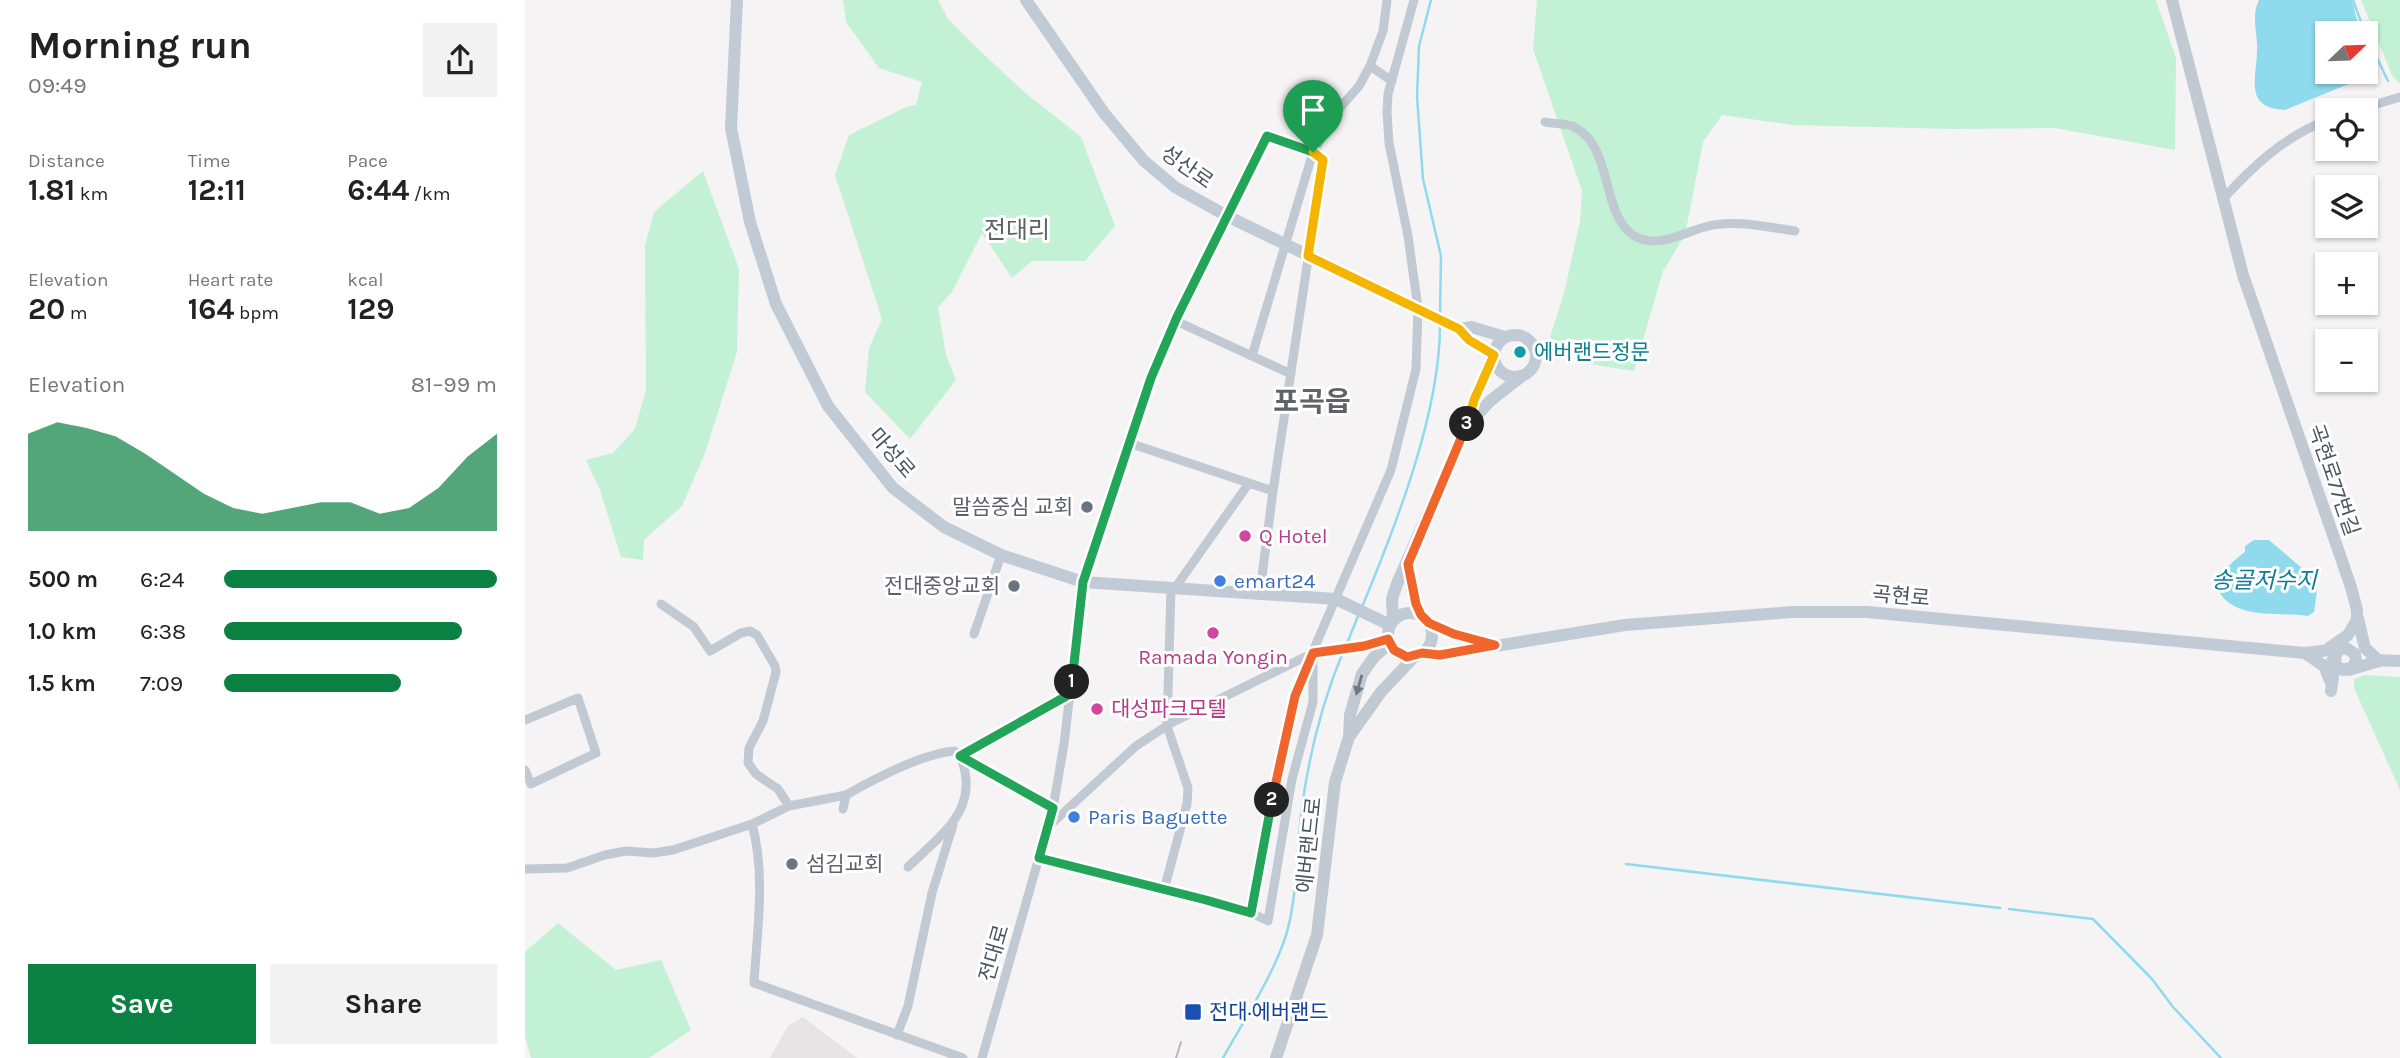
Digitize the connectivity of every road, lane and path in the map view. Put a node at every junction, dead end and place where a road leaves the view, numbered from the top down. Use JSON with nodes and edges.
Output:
{"nodes":[{"id":1,"x":737,"y":0,"type":"edge"},
{"id":2,"x":1026,"y":0,"type":"edge"},
{"id":3,"x":1387,"y":0,"type":"edge"},
{"id":4,"x":1414,"y":0,"type":"edge"},
{"id":5,"x":2172,"y":0,"type":"edge"},
{"id":6,"x":1370,"y":66,"type":"junction"},
{"id":7,"x":1392,"y":80,"type":"junction"},
{"id":8,"x":2400,"y":97,"type":"edge"},
{"id":9,"x":2378,"y":104,"type":"edge"},
{"id":10,"x":1545,"y":122,"type":"dead end"},
{"id":11,"x":2315,"y":125,"type":"edge"},
{"id":12,"x":1313,"y":152,"type":"junction"},
{"id":13,"x":2223,"y":199,"type":"junction"},
{"id":14,"x":1227,"y":216,"type":"junction"},
{"id":15,"x":1795,"y":231,"type":"dead end"},
{"id":16,"x":1285,"y":243,"type":"junction"},
{"id":17,"x":1308,"y":256,"type":"junction"},
{"id":18,"x":1422,"y":309,"type":"junction"},
{"id":19,"x":1176,"y":321,"type":"junction"},
{"id":20,"x":1459,"y":329,"type":"junction"},
{"id":21,"x":1505,"y":337,"type":"junction"},
{"id":22,"x":1252,"y":356,"type":"junction"},
{"id":23,"x":1494,"y":356,"type":"junction"},
{"id":24,"x":1291,"y":374,"type":"junction"},
{"id":25,"x":1522,"y":375,"type":"junction"},
{"id":26,"x":1466,"y":428,"type":"junction"},
{"id":27,"x":1129,"y":443,"type":"junction"},
{"id":28,"x":1249,"y":483,"type":"junction"},
{"id":29,"x":1273,"y":491,"type":"junction"},
{"id":30,"x":1001,"y":555,"type":"junction"},
{"id":31,"x":1408,"y":564,"type":"junction"},
{"id":32,"x":1083,"y":582,"type":"junction"},
{"id":33,"x":1173,"y":588,"type":"junction"},
{"id":34,"x":1260,"y":592,"type":"junction"},
{"id":35,"x":1339,"y":600,"type":"junction"},
{"id":36,"x":661,"y":604,"type":"dead end"},
{"id":37,"x":2358,"y":618,"type":"junction"},
{"id":38,"x":1425,"y":619,"type":"junction"},
{"id":39,"x":1391,"y":623,"type":"junction"},
{"id":40,"x":974,"y":634,"type":"dead end"},
{"id":41,"x":1389,"y":641,"type":"junction"},
{"id":42,"x":1495,"y":645,"type":"junction"},
{"id":43,"x":2339,"y":650,"type":"junction"},
{"id":44,"x":1313,"y":653,"type":"junction"},
{"id":45,"x":2305,"y":653,"type":"junction"},
{"id":46,"x":2355,"y":654,"type":"junction"},
{"id":47,"x":1418,"y":655,"type":"junction"},
{"id":48,"x":2379,"y":661,"type":"junction"},
{"id":49,"x":2400,"y":661,"type":"edge"},
{"id":50,"x":2335,"y":663,"type":"junction"},
{"id":51,"x":2350,"y":669,"type":"junction"},
{"id":52,"x":2331,"y":691,"type":"junction"},
{"id":53,"x":1070,"y":694,"type":"junction"},
{"id":54,"x":525,"y":720,"type":"edge"},
{"id":55,"x":1167,"y":726,"type":"junction"},
{"id":56,"x":1349,"y":737,"type":"junction"},
{"id":57,"x":960,"y":756,"type":"junction"},
{"id":58,"x":525,"y":770,"type":"edge"},
{"id":59,"x":846,"y":795,"type":"junction"},
{"id":60,"x":789,"y":806,"type":"junction"},
{"id":61,"x":1053,"y":808,"type":"junction"},
{"id":62,"x":843,"y":809,"type":"dead end"},
{"id":63,"x":955,"y":820,"type":"junction"},
{"id":64,"x":752,"y":824,"type":"junction"},
{"id":65,"x":1048,"y":827,"type":"junction"},
{"id":66,"x":1039,"y":858,"type":"junction"},
{"id":67,"x":908,"y":867,"type":"dead end"},
{"id":68,"x":525,"y":869,"type":"edge"},
{"id":69,"x":1164,"y":890,"type":"junction"},
{"id":70,"x":1251,"y":913,"type":"junction"},
{"id":71,"x":897,"y":1035,"type":"junction"},
{"id":72,"x":963,"y":1058,"type":"edge"},
{"id":73,"x":982,"y":1058,"type":"edge"},
{"id":74,"x":1276,"y":1058,"type":"edge"}],
"edges":[{"from":1,"to":30,"type":"main road","name":"마성로"},
{"from":2,"to":14,"type":"main road","name":"성산로"},
{"from":3,"to":6,"type":"street"},
{"from":4,"to":7,"type":"street"},
{"from":5,"to":13,"type":"street","name":"곡현로77번길"},
{"from":6,"to":7,"type":"street"},
{"from":6,"to":12,"type":"street"},
{"from":7,"to":18,"type":"street"},
{"from":8,"to":9,"type":"street"},
{"from":10,"to":15,"type":"street"},
{"from":11,"to":13,"type":"street"},
{"from":12,"to":14,"type":"street","name":"전대로"},
{"from":12,"to":16,"type":"street"},
{"from":12,"to":17,"type":"street"},
{"from":13,"to":37,"type":"street","name":"곡현로77번길"},
{"from":14,"to":16,"type":"main road","name":"성산로"},
{"from":14,"to":19,"type":"street","name":"전대로"},
{"from":16,"to":17,"type":"main road","name":"성산로"},
{"from":16,"to":22,"type":"street"},
{"from":17,"to":18,"type":"main road","name":"성산로"},
{"from":17,"to":24,"type":"street"},
{"from":18,"to":20,"type":"main road","name":"성산로"},
{"from":18,"to":35,"type":"street"},
{"from":19,"to":22,"type":"street"},
{"from":19,"to":27,"type":"street","name":"전대로"},
{"from":20,"to":21,"type":"main road"},
{"from":20,"to":23,"type":"main road"},
{"from":21,"to":23,"type":"main road"},
{"from":21,"to":25,"type":"main road"},
{"from":22,"to":24,"type":"street"},
{"from":23,"to":25,"type":"main road"},
{"from":23,"to":26,"type":"main road"},
{"from":24,"to":29,"type":"street"},
{"from":25,"to":26,"type":"main road"},
{"from":26,"to":31,"type":"main road"},
{"from":27,"to":28,"type":"street"},
{"from":27,"to":32,"type":"street","name":"전대로"},
{"from":28,"to":29,"type":"street"},
{"from":28,"to":33,"type":"street"},
{"from":29,"to":34,"type":"street"},
{"from":30,"to":32,"type":"main road","name":"마성로"},
{"from":30,"to":40,"type":"street"},
{"from":31,"to":38,"type":"main road"},
{"from":31,"to":39,"type":"main road"},
{"from":32,"to":33,"type":"main road","name":"마성로"},
{"from":32,"to":53,"type":"street","name":"전대로"},
{"from":33,"to":34,"type":"main road","name":"마성로"},
{"from":33,"to":55,"type":"street"},
{"from":34,"to":35,"type":"main road","name":"마성로"},
{"from":35,"to":39,"type":"main road","name":"마성로"},
{"from":35,"to":44,"type":"street"},
{"from":36,"to":60,"type":"street"},
{"from":37,"to":43,"type":"street"},
{"from":37,"to":45,"type":"main road"},
{"from":37,"to":46,"type":"street"},
{"from":37,"to":48,"type":"street"},
{"from":38,"to":39,"type":"main road"},
{"from":38,"to":42,"type":"main road"},
{"from":38,"to":47,"type":"main road"},
{"from":39,"to":41,"type":"main road"},
{"from":41,"to":44,"type":"street"},
{"from":41,"to":47,"type":"main road"},
{"from":41,"to":56,"type":"street","name":"에버랜드로","one_way":true},
{"from":42,"to":45,"type":"main road","name":"곡현로"},
{"from":42,"to":47,"type":"main road","name":"곡현로"},
{"from":43,"to":45,"type":"main road"},
{"from":43,"to":46,"type":"main road"},
{"from":43,"to":50,"type":"main road"},
{"from":44,"to":55,"type":"street"},
{"from":44,"to":70,"type":"street"},
{"from":44,"to":70,"type":"street"},
{"from":45,"to":50,"type":"main road"},
{"from":45,"to":52,"type":"main road"},
{"from":46,"to":48,"type":"main road"},
{"from":46,"to":51,"type":"main road"},
{"from":47,"to":56,"type":"street"},
{"from":48,"to":49,"type":"main road"},
{"from":48,"to":51,"type":"main road"},
{"from":48,"to":52,"type":"main road"},
{"from":50,"to":51,"type":"main road"},
{"from":50,"to":52,"type":"main road"},
{"from":51,"to":52,"type":"main road"},
{"from":53,"to":57,"type":"street"},
{"from":53,"to":61,"type":"street","name":"전대로"},
{"from":54,"to":58,"type":"street"},
{"from":55,"to":65,"type":"street"},
{"from":55,"to":69,"type":"street"},
{"from":56,"to":74,"type":"street","name":"에버랜드로"},
{"from":57,"to":59,"type":"street"},
{"from":57,"to":61,"type":"street"},
{"from":57,"to":63,"type":"street"},
{"from":59,"to":60,"type":"street"},
{"from":59,"to":62,"type":"street"},
{"from":60,"to":64,"type":"street"},
{"from":61,"to":65,"type":"street","name":"전대로"},
{"from":63,"to":67,"type":"street"},
{"from":63,"to":71,"type":"street"},
{"from":64,"to":68,"type":"street"},
{"from":64,"to":71,"type":"street"},
{"from":65,"to":66,"type":"street","name":"전대로"},
{"from":66,"to":69,"type":"street"},
{"from":66,"to":73,"type":"street","name":"전대로"},
{"from":69,"to":70,"type":"street"},
{"from":71,"to":72,"type":"street"}]}
